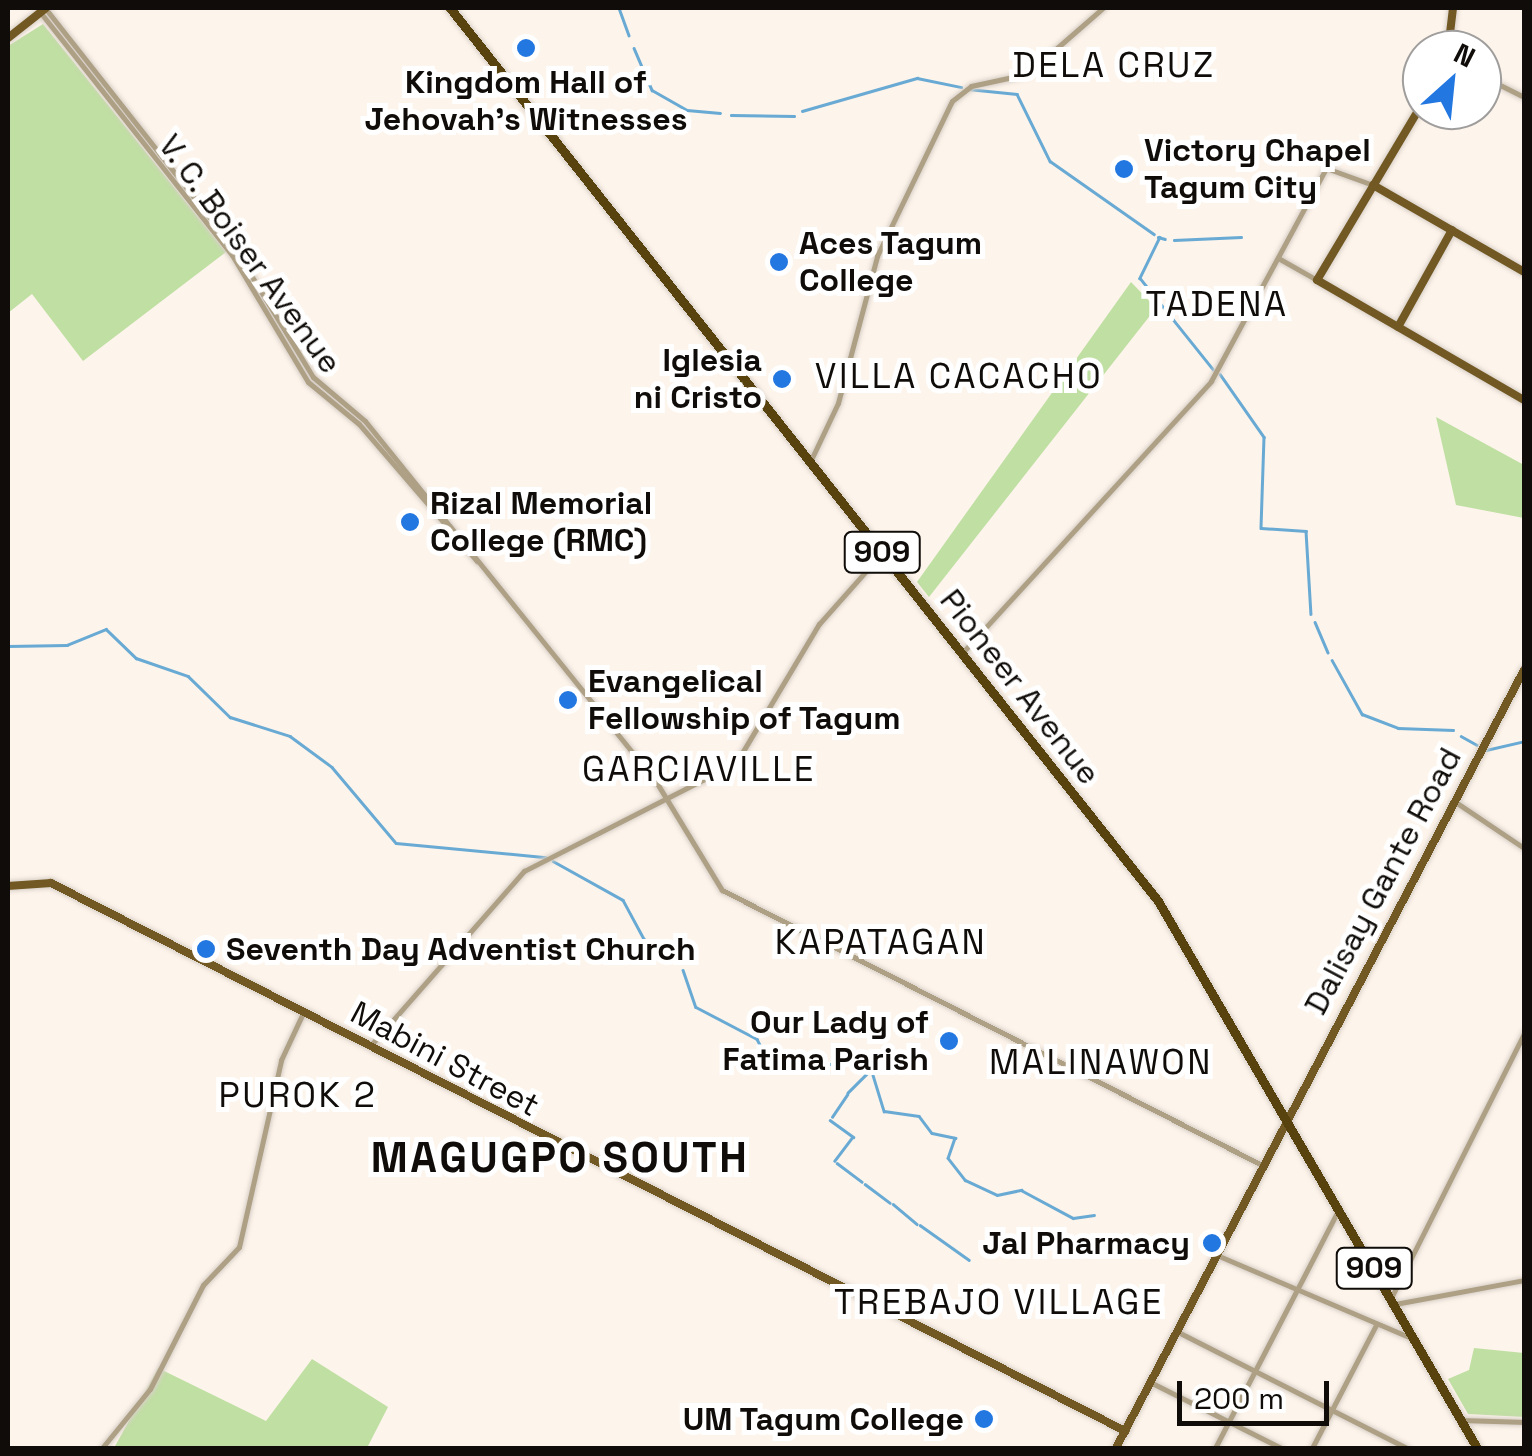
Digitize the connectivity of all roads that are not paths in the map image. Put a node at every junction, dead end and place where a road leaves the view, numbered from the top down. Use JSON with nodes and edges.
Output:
{"nodes":[{"id":1,"x":450,"y":8,"type":"edge"},
{"id":2,"x":1103,"y":8,"type":"edge"},
{"id":3,"x":44,"y":9,"type":"edge"},
{"id":4,"x":8,"y":38,"type":"edge"},
{"id":5,"x":1406,"y":130,"type":"edge"},
{"id":6,"x":1373,"y":185,"type":"junction"},
{"id":7,"x":1452,"y":230,"type":"junction"},
{"id":8,"x":1278,"y":258,"type":"junction"},
{"id":9,"x":1524,"y":272,"type":"edge"},
{"id":10,"x":1317,"y":280,"type":"junction"},
{"id":11,"x":1398,"y":327,"type":"junction"},
{"id":12,"x":1524,"y":400,"type":"edge"},
{"id":13,"x":810,"y":462,"type":"junction"},
{"id":14,"x":882,"y":553,"type":"junction"},
{"id":15,"x":962,"y":653,"type":"junction"},
{"id":16,"x":1524,"y":670,"type":"edge"},
{"id":17,"x":668,"y":798,"type":"junction"},
{"id":18,"x":1454,"y":802,"type":"junction"},
{"id":19,"x":1524,"y":848,"type":"edge"},
{"id":20,"x":8,"y":886,"type":"edge"},
{"id":21,"x":303,"y":1012,"type":"junction"},
{"id":22,"x":1524,"y":1033,"type":"edge"},
{"id":23,"x":370,"y":1047,"type":"junction"},
{"id":24,"x":1286,"y":1116,"type":"junction"},
{"id":25,"x":1262,"y":1165,"type":"junction"},
{"id":26,"x":1340,"y":1207,"type":"junction"},
{"id":27,"x":1215,"y":1254,"type":"junction"},
{"id":28,"x":1524,"y":1280,"type":"edge"},
{"id":29,"x":1296,"y":1289,"type":"junction"},
{"id":30,"x":1398,"y":1302,"type":"junction"},
{"id":31,"x":1376,"y":1324,"type":"junction"},
{"id":32,"x":1176,"y":1330,"type":"junction"},
{"id":33,"x":1414,"y":1338,"type":"junction"},
{"id":34,"x":1254,"y":1370,"type":"junction"},
{"id":35,"x":1149,"y":1382,"type":"junction"},
{"id":36,"x":1331,"y":1410,"type":"junction"},
{"id":37,"x":1460,"y":1420,"type":"junction"},
{"id":38,"x":1229,"y":1422,"type":"junction"},
{"id":39,"x":1524,"y":1422,"type":"edge"},
{"id":40,"x":1125,"y":1431,"type":"junction"},
{"id":41,"x":102,"y":1448,"type":"edge"},
{"id":42,"x":1116,"y":1448,"type":"edge"},
{"id":43,"x":1215,"y":1448,"type":"edge"},
{"id":44,"x":1281,"y":1448,"type":"edge"},
{"id":45,"x":1312,"y":1448,"type":"edge"},
{"id":46,"x":1406,"y":1448,"type":"edge"},
{"id":47,"x":1477,"y":1448,"type":"edge"}],
"edges":[{"from":1,"to":13,"type":"highway","name":"Pioneer Avenue","number":"909"},
{"from":2,"to":13,"type":"street"},
{"from":3,"to":4,"type":"main road"},
{"from":3,"to":17,"type":"street","name":"V. C. Boiser Avenue"},
{"from":5,"to":6,"type":"main road"},
{"from":6,"to":7,"type":"main road"},
{"from":6,"to":8,"type":"street"},
{"from":6,"to":10,"type":"main road"},
{"from":7,"to":9,"type":"main road"},
{"from":7,"to":11,"type":"main road"},
{"from":8,"to":10,"type":"street"},
{"from":8,"to":15,"type":"street"},
{"from":10,"to":11,"type":"main road"},
{"from":11,"to":12,"type":"main road"},
{"from":13,"to":14,"type":"highway","name":"Pioneer Avenue","number":"909"},
{"from":14,"to":15,"type":"highway","name":"Pioneer Avenue","number":"909"},
{"from":14,"to":17,"type":"street"},
{"from":15,"to":24,"type":"highway","name":"Pioneer Avenue","number":"909"},
{"from":16,"to":18,"type":"main road","name":"Dalisay Gante Road"},
{"from":17,"to":23,"type":"street"},
{"from":17,"to":25,"type":"street","name":"V. C. Boiser Avenue"},
{"from":18,"to":19,"type":"street"},
{"from":18,"to":24,"type":"main road","name":"Dalisay Gante Road"},
{"from":20,"to":21,"type":"main road","name":"Mabini Street"},
{"from":21,"to":23,"type":"main road","name":"Mabini Street"},
{"from":21,"to":41,"type":"street"},
{"from":22,"to":30,"type":"street"},
{"from":23,"to":40,"type":"main road","name":"Mabini Street"},
{"from":24,"to":25,"type":"main road","name":"Dalisay Gante Road"},
{"from":24,"to":26,"type":"highway","name":"Pioneer Avenue","number":"909"},
{"from":25,"to":27,"type":"main road","name":"Dalisay Gante Road"},
{"from":26,"to":29,"type":"street"},
{"from":26,"to":30,"type":"highway","name":"Pioneer Avenue","number":"909"},
{"from":27,"to":29,"type":"street"},
{"from":27,"to":32,"type":"main road","name":"Dalisay Gante Road"},
{"from":28,"to":30,"type":"street"},
{"from":29,"to":31,"type":"street"},
{"from":29,"to":34,"type":"street"},
{"from":30,"to":33,"type":"highway","name":"Pioneer Avenue","number":"909"},
{"from":31,"to":33,"type":"street"},
{"from":31,"to":36,"type":"street"},
{"from":32,"to":34,"type":"street"},
{"from":32,"to":35,"type":"main road","name":"Dalisay Gante Road"},
{"from":33,"to":37,"type":"highway","name":"Pioneer Avenue","number":"909"},
{"from":34,"to":36,"type":"street"},
{"from":34,"to":38,"type":"street"},
{"from":35,"to":38,"type":"street"},
{"from":35,"to":40,"type":"main road","name":"Dalisay Gante Road"},
{"from":36,"to":45,"type":"street"},
{"from":36,"to":46,"type":"street"},
{"from":37,"to":39,"type":"street"},
{"from":37,"to":47,"type":"highway","name":"Pioneer Avenue","number":"909"},
{"from":38,"to":43,"type":"street"},
{"from":38,"to":44,"type":"street"},
{"from":40,"to":42,"type":"main road","name":"Dalisay Gante Road"}]}
